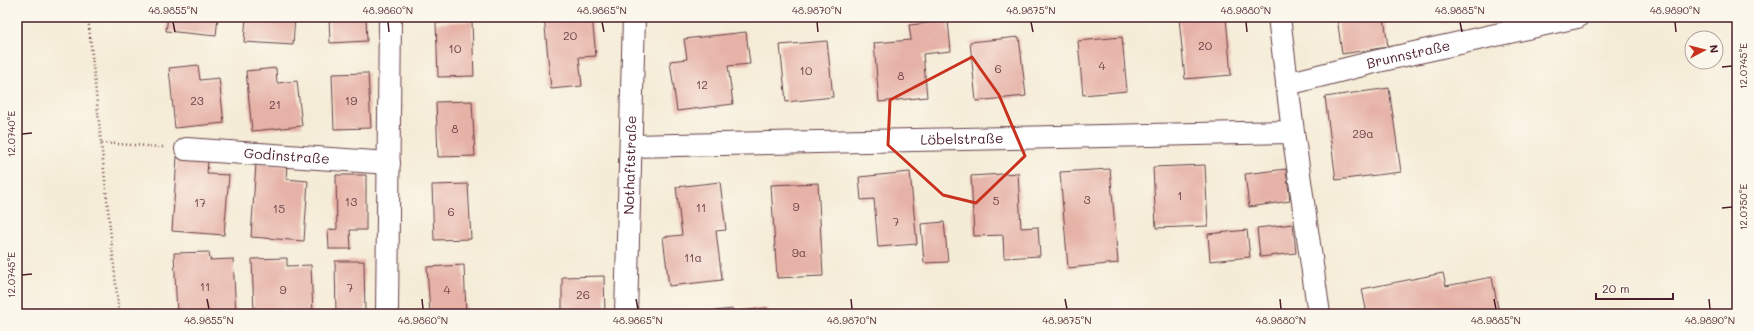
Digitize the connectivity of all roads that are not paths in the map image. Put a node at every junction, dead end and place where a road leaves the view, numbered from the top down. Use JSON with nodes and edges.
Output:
{"nodes":[{"id":1,"x":390,"y":17,"type":"edge"},
{"id":2,"x":634,"y":17,"type":"edge"},
{"id":3,"x":1279,"y":17,"type":"edge"},
{"id":4,"x":1577,"y":17,"type":"edge"},
{"id":5,"x":1287,"y":84,"type":"junction"},
{"id":6,"x":1293,"y":132,"type":"junction"},
{"id":7,"x":631,"y":146,"type":"junction"},
{"id":8,"x":186,"y":149,"type":"road end"},
{"id":9,"x":389,"y":163,"type":"junction"},
{"id":10,"x":387,"y":314,"type":"edge"},
{"id":11,"x":626,"y":314,"type":"edge"},
{"id":12,"x":1320,"y":314,"type":"edge"}],
"edges":[{"from":1,"to":9,"type":"street"},
{"from":2,"to":7,"type":"street","name":"Nothaftstraße"},
{"from":3,"to":5,"type":"street"},
{"from":4,"to":5,"type":"street","name":"Brunnstraße"},
{"from":5,"to":6,"type":"street"},
{"from":6,"to":7,"type":"street","name":"Löbelstraße"},
{"from":6,"to":12,"type":"street"},
{"from":7,"to":11,"type":"street","name":"Nothaftstraße"},
{"from":8,"to":9,"type":"street","name":"Godinstraße"},
{"from":9,"to":10,"type":"street"}]}
